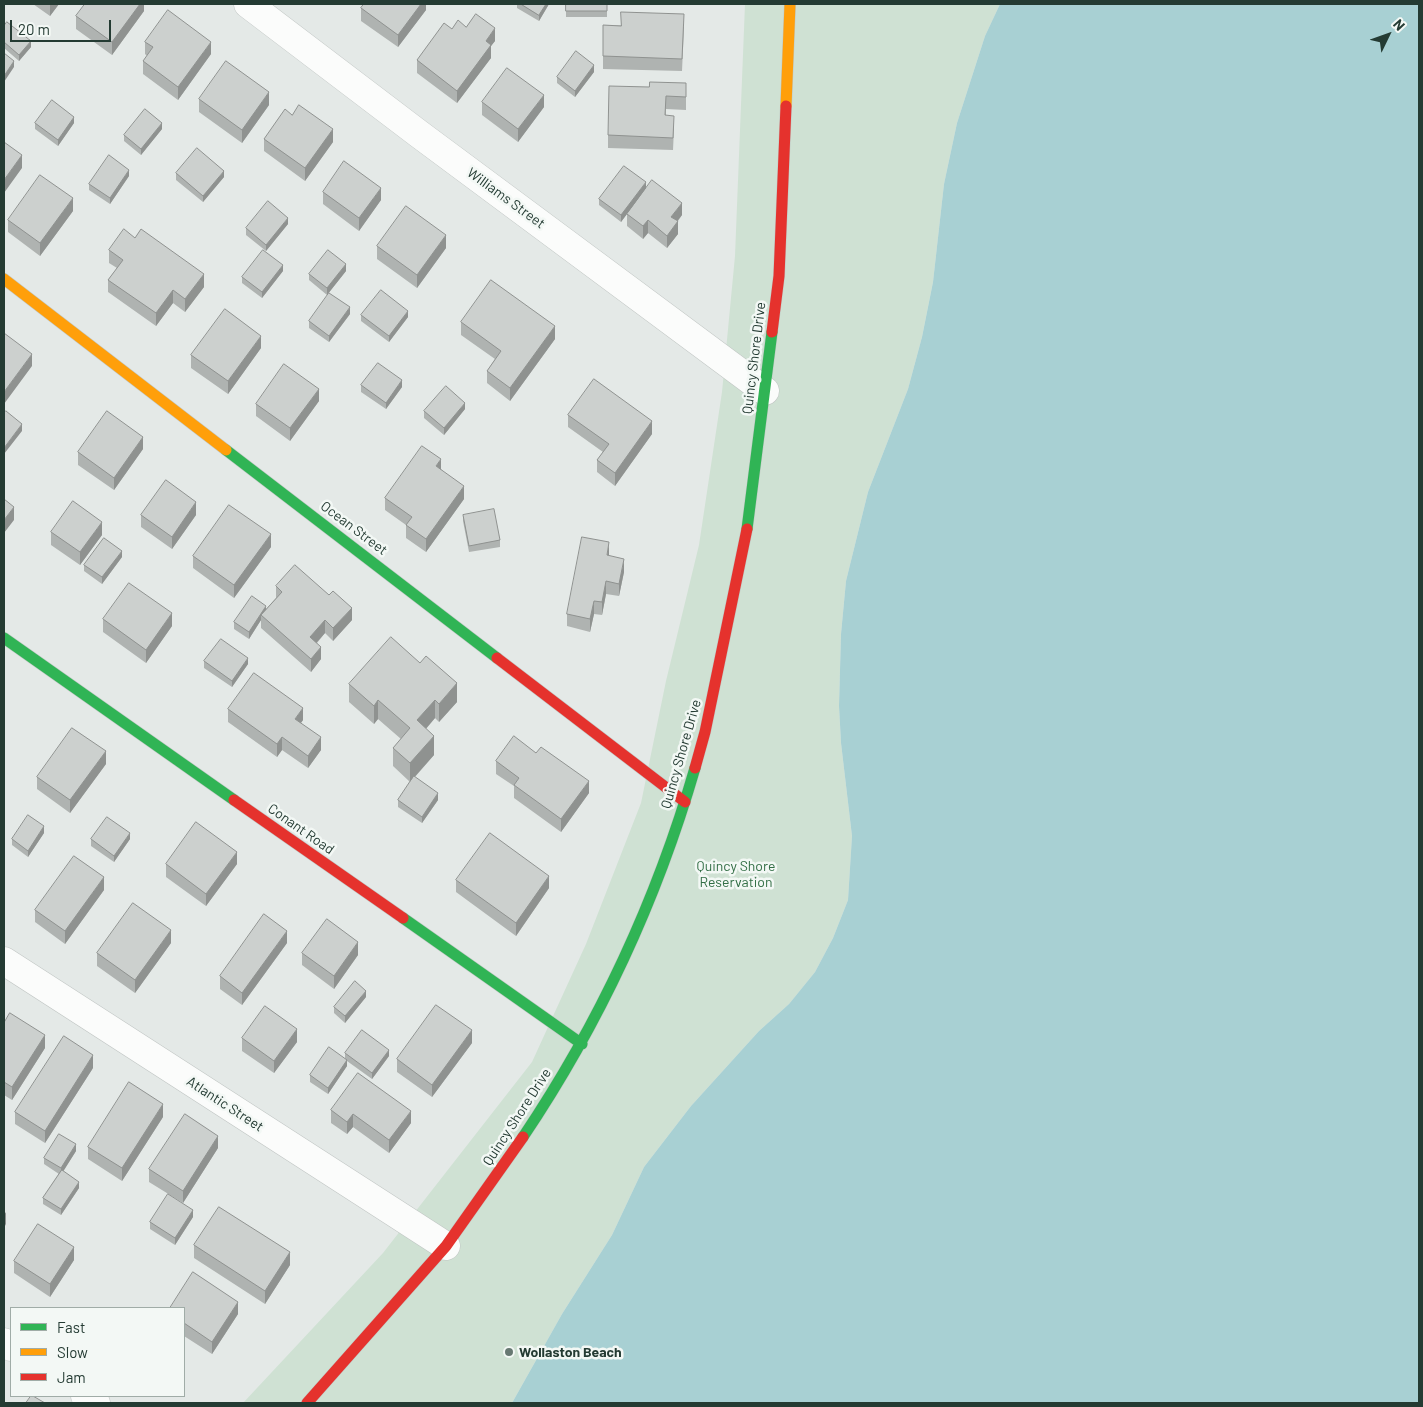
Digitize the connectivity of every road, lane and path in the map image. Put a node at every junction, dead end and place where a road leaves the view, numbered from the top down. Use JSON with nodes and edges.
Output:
{"nodes":[{"id":1,"x":248,"y":4,"type":"edge"},
{"id":2,"x":790,"y":4,"type":"edge"},
{"id":3,"x":4,"y":279,"type":"edge"},
{"id":4,"x":765,"y":391,"type":"junction"},
{"id":5,"x":4,"y":638,"type":"edge"},
{"id":6,"x":685,"y":802,"type":"junction"},
{"id":7,"x":4,"y":961,"type":"edge"},
{"id":8,"x":582,"y":1044,"type":"junction"},
{"id":9,"x":446,"y":1246,"type":"junction"},
{"id":10,"x":307,"y":1403,"type":"edge"}],
"edges":[{"from":1,"to":4,"type":"street","name":"Williams Street"},
{"from":2,"to":4,"type":"street","name":"Quincy Shore Drive"},
{"from":3,"to":6,"type":"street","name":"Ocean Street"},
{"from":4,"to":6,"type":"street","name":"Quincy Shore Drive"},
{"from":5,"to":8,"type":"street","name":"Conant Road"},
{"from":6,"to":8,"type":"street","name":"Quincy Shore Drive"},
{"from":7,"to":9,"type":"street","name":"Atlantic Street"},
{"from":8,"to":9,"type":"street","name":"Quincy Shore Drive"},
{"from":9,"to":10,"type":"street","name":"Quincy Shore Drive"}]}
